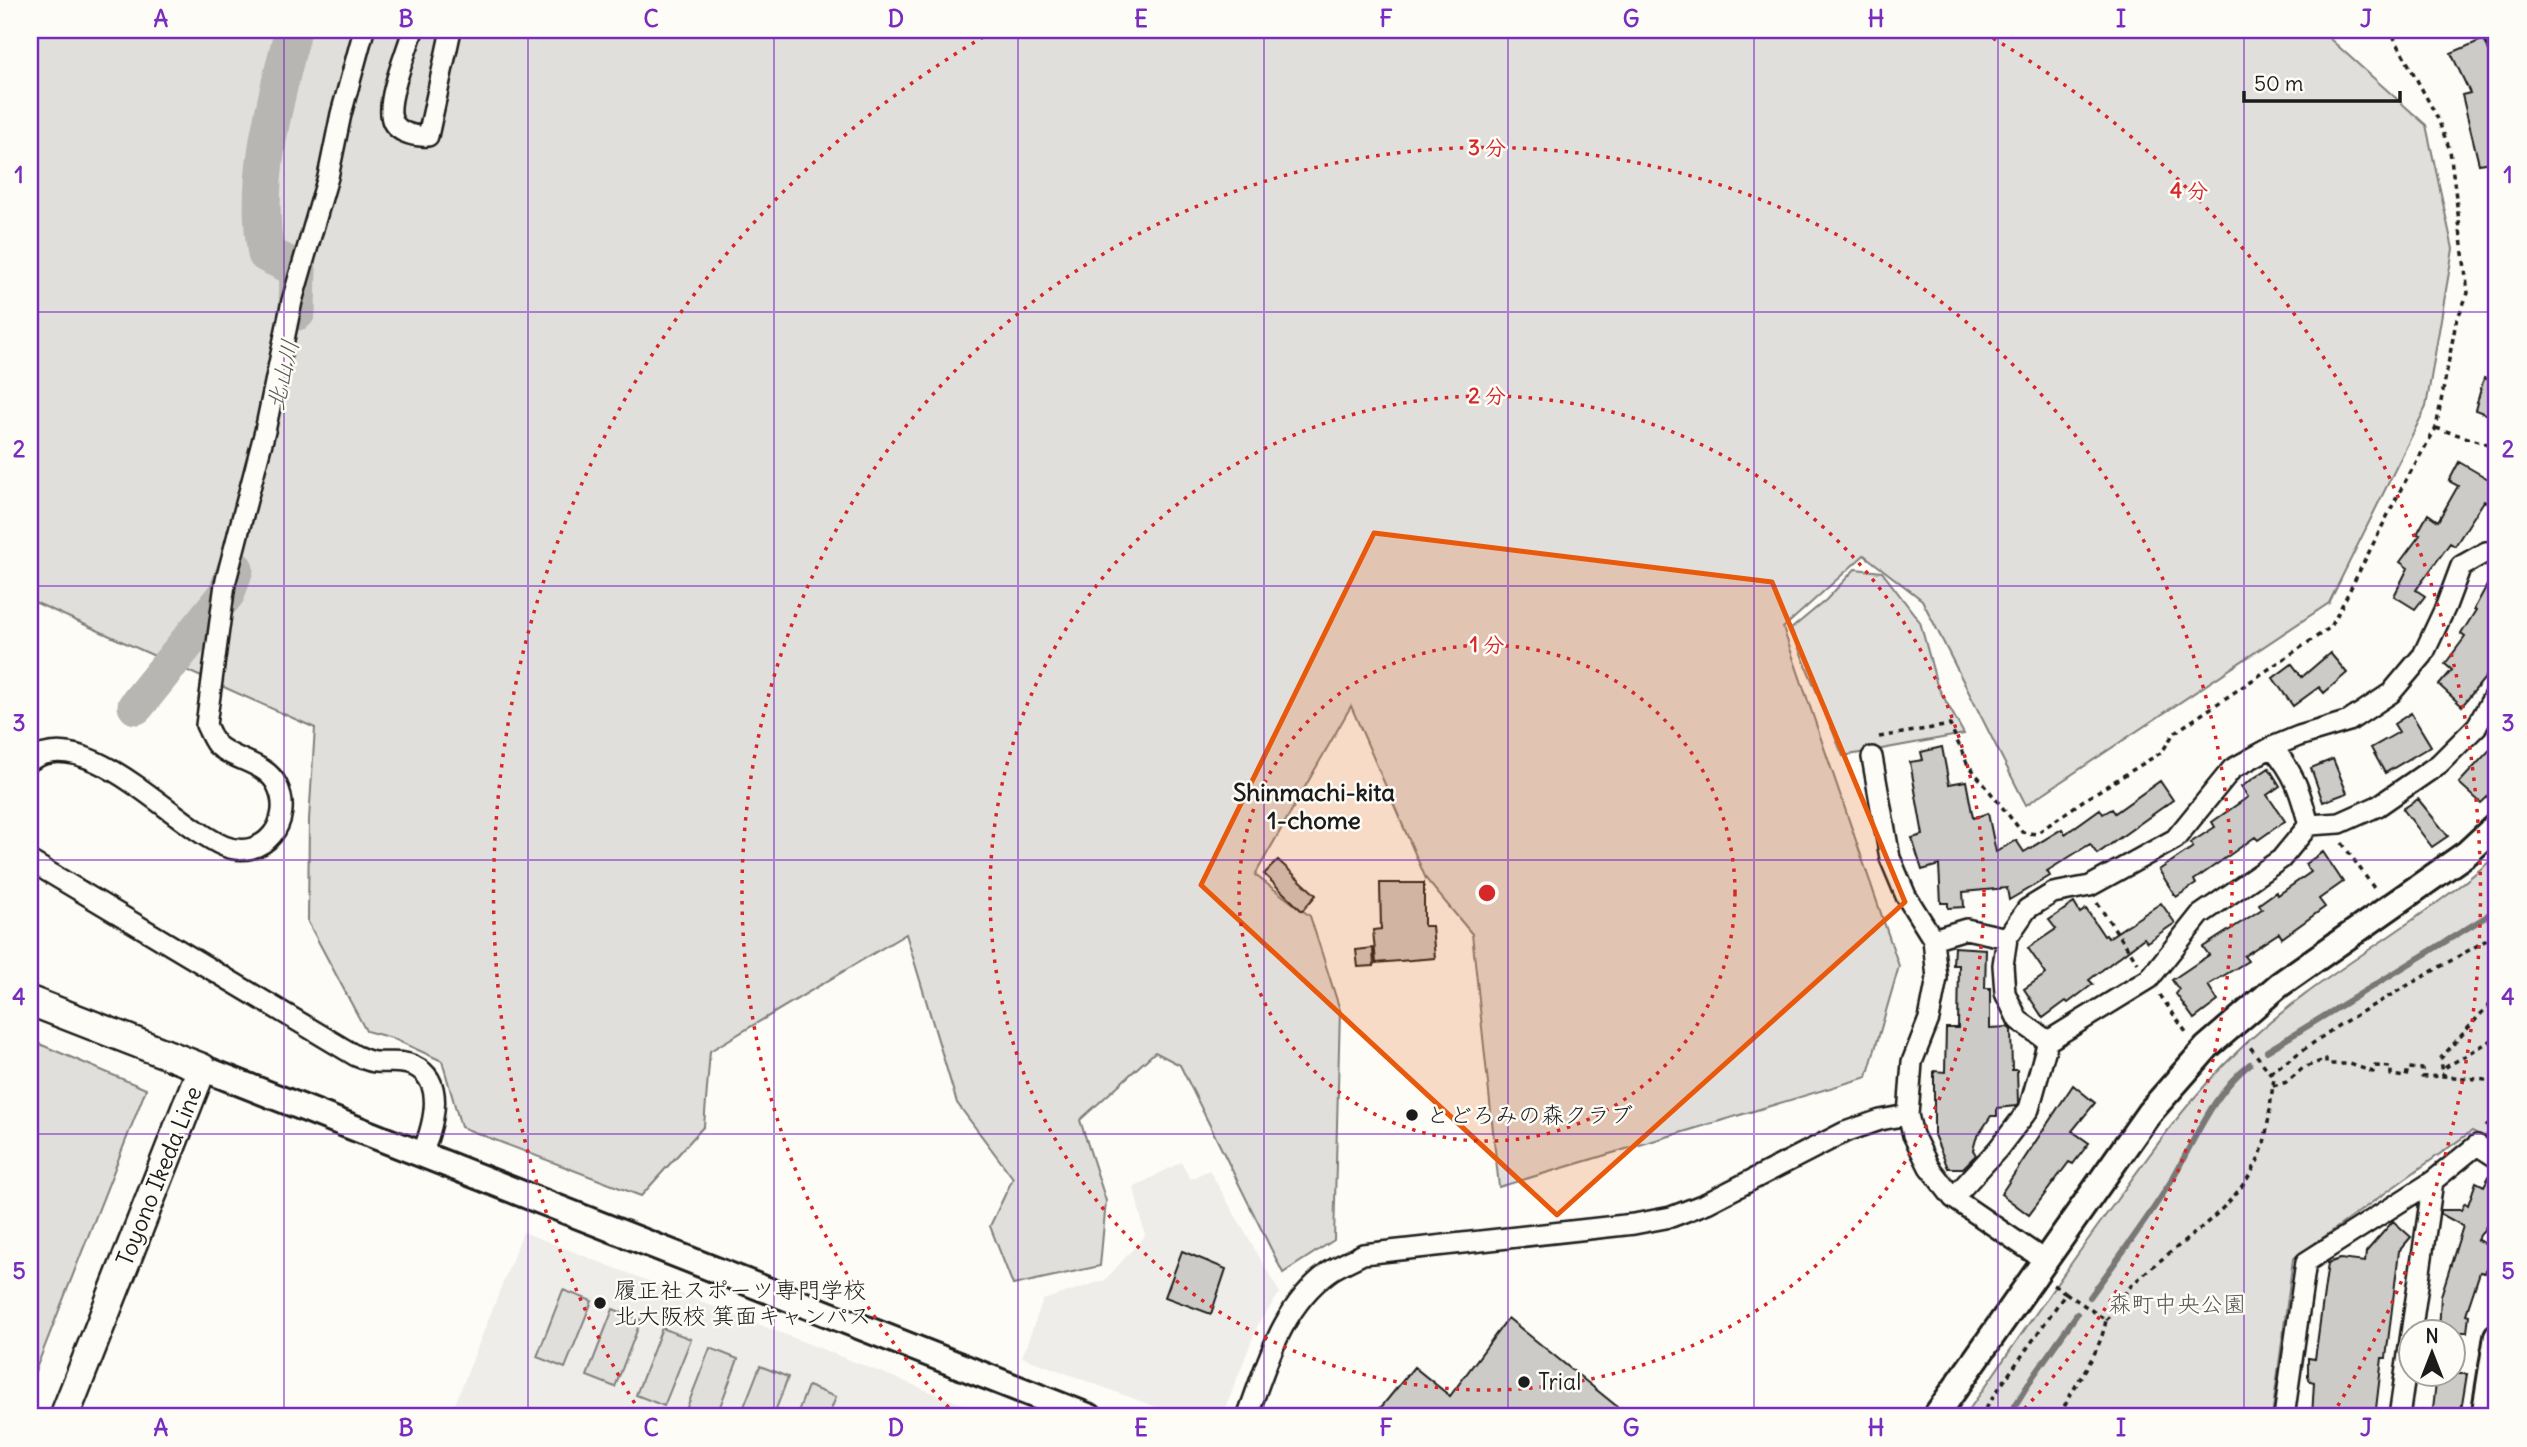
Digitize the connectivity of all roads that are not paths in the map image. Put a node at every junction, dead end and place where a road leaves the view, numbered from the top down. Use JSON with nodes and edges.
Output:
{"nodes":[{"id":1,"x":363,"y":30,"type":"edge"},
{"id":2,"x":413,"y":30,"type":"edge"},
{"id":3,"x":451,"y":30,"type":"edge"},
{"id":4,"x":2497,"y":551,"type":"edge"},
{"id":5,"x":2497,"y":690,"type":"edge"},
{"id":6,"x":2272,"y":747,"type":"junction"},
{"id":7,"x":1871,"y":757,"type":"road end"},
{"id":8,"x":30,"y":761,"type":"edge"},
{"id":9,"x":2309,"y":825,"type":"junction"},
{"id":10,"x":2497,"y":825,"type":"edge"},
{"id":11,"x":30,"y":861,"type":"edge"},
{"id":12,"x":2007,"y":938,"type":"junction"},
{"id":13,"x":1933,"y":939,"type":"junction"},
{"id":14,"x":30,"y":1001,"type":"edge"},
{"id":15,"x":2048,"y":1041,"type":"junction"},
{"id":16,"x":202,"y":1068,"type":"junction"},
{"id":17,"x":1908,"y":1115,"type":"junction"},
{"id":18,"x":422,"y":1154,"type":"junction"},
{"id":19,"x":2497,"y":1158,"type":"edge"},
{"id":20,"x":2433,"y":1181,"type":"junction"},
{"id":21,"x":1954,"y":1198,"type":"junction"},
{"id":22,"x":2047,"y":1271,"type":"junction"},
{"id":23,"x":2497,"y":1336,"type":"edge"},
{"id":24,"x":64,"y":1417,"type":"edge"},
{"id":25,"x":1090,"y":1417,"type":"edge"},
{"id":26,"x":1247,"y":1417,"type":"edge"},
{"id":27,"x":1935,"y":1417,"type":"edge"},
{"id":28,"x":2284,"y":1417,"type":"edge"},
{"id":29,"x":2399,"y":1417,"type":"edge"},
{"id":30,"x":2484,"y":1417,"type":"edge"}],
"edges":[{"from":1,"to":8,"type":"street"},
{"from":2,"to":3,"type":"street"},
{"from":4,"to":6,"type":"street"},
{"from":5,"to":9,"type":"street"},
{"from":6,"to":9,"type":"street"},
{"from":6,"to":12,"type":"street"},
{"from":7,"to":13,"type":"street"},
{"from":9,"to":15,"type":"street"},
{"from":10,"to":22,"type":"street"},
{"from":11,"to":18,"type":"street"},
{"from":12,"to":13,"type":"street"},
{"from":12,"to":15,"type":"street"},
{"from":13,"to":17,"type":"street"},
{"from":14,"to":16,"type":"main road","name":"Toyono Ikeda Line"},
{"from":15,"to":21,"type":"street"},
{"from":16,"to":18,"type":"street"},
{"from":16,"to":24,"type":"main road","name":"Toyono Ikeda Line"},
{"from":17,"to":21,"type":"street"},
{"from":17,"to":26,"type":"street"},
{"from":18,"to":25,"type":"street"},
{"from":19,"to":20,"type":"street"},
{"from":20,"to":28,"type":"street"},
{"from":20,"to":29,"type":"street"},
{"from":21,"to":22,"type":"street"},
{"from":22,"to":27,"type":"street"},
{"from":23,"to":30,"type":"street"}]}
